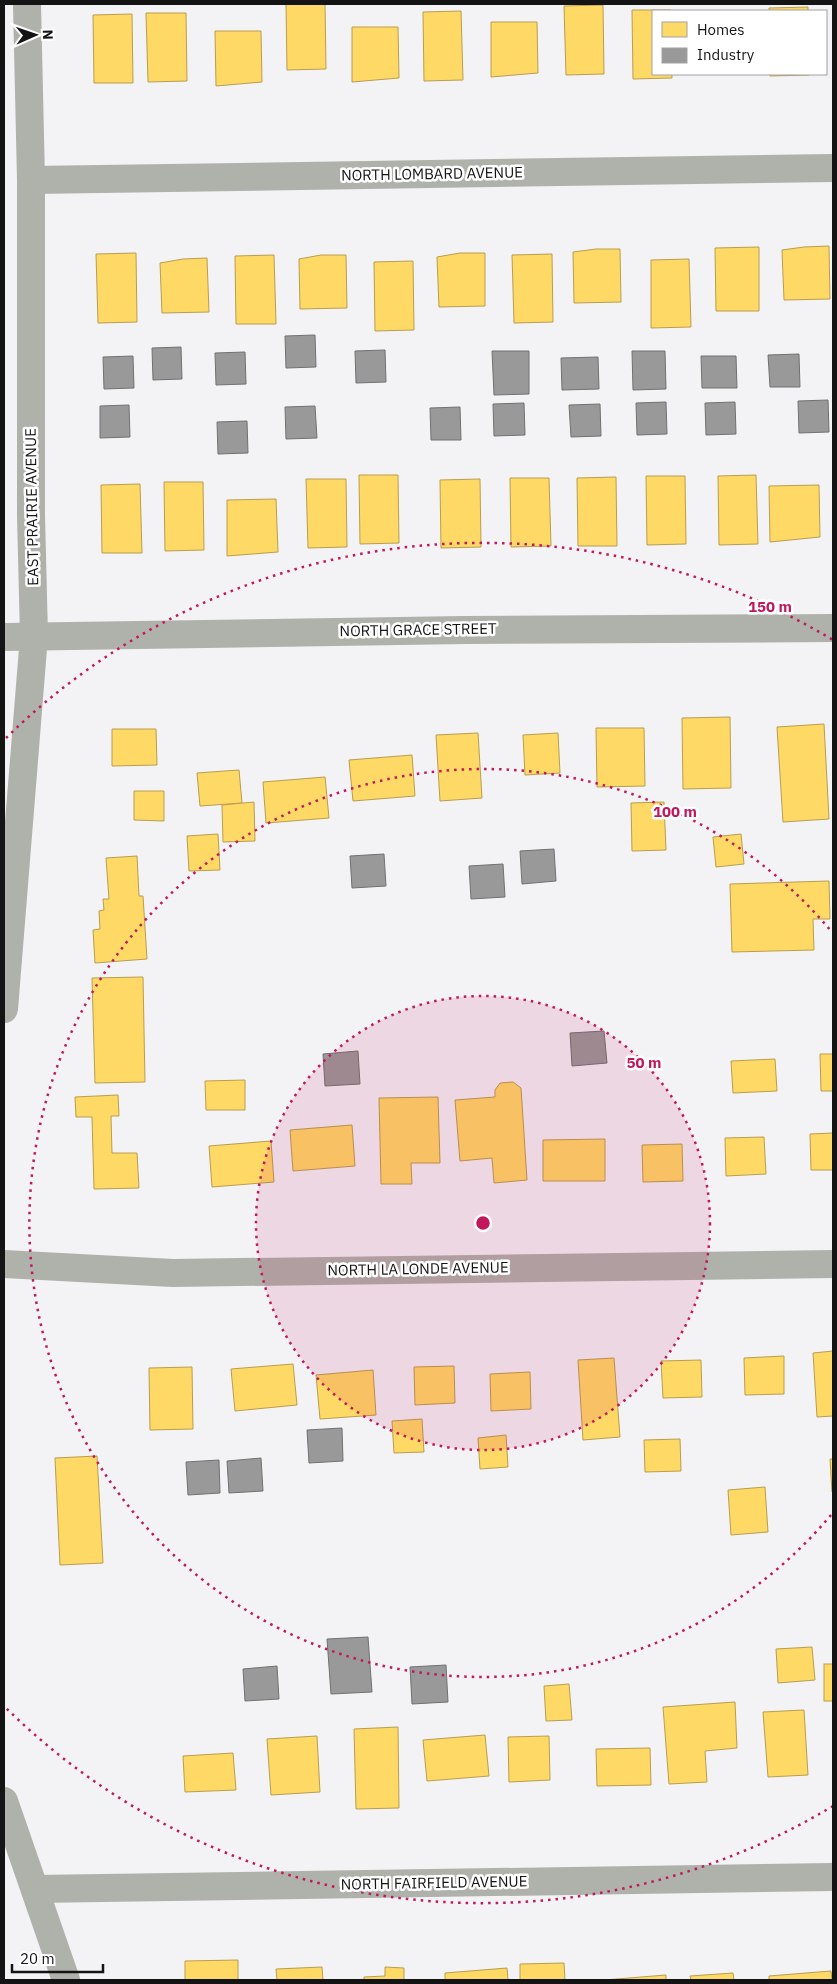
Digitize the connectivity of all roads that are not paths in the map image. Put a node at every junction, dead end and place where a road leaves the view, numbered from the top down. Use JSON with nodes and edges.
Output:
{"nodes":[{"id":1,"x":27,"y":4,"type":"edge"},
{"id":2,"x":833,"y":168,"type":"edge"},
{"id":3,"x":31,"y":180,"type":"junction"},
{"id":4,"x":833,"y":628,"type":"edge"},
{"id":5,"x":34,"y":636,"type":"junction"},
{"id":6,"x":4,"y":637,"type":"edge"},
{"id":7,"x":4,"y":1009,"type":"edge"},
{"id":8,"x":4,"y":1264,"type":"edge"},
{"id":9,"x":833,"y":1264,"type":"edge"},
{"id":10,"x":4,"y":1801,"type":"edge"},
{"id":11,"x":833,"y":1876,"type":"edge"},
{"id":12,"x":36,"y":1889,"type":"junction"},
{"id":13,"x":66,"y":1980,"type":"edge"}],
"edges":[{"from":1,"to":3,"type":"street","name":"EAST PRAIRIE AVENUE"},
{"from":2,"to":3,"type":"street","name":"NORTH LOMBARD AVENUE"},
{"from":3,"to":5,"type":"street","name":"EAST PRAIRIE AVENUE"},
{"from":4,"to":5,"type":"street","name":"NORTH GRACE STREET"},
{"from":5,"to":6,"type":"street","name":"NORTH GRACE STREET"},
{"from":5,"to":7,"type":"street","name":"EAST PRAIRIE AVENUE"},
{"from":8,"to":9,"type":"street","name":"NORTH LA LONDE AVENUE"},
{"from":10,"to":12,"type":"street"},
{"from":11,"to":12,"type":"street","name":"NORTH FAIRFIELD AVENUE"},
{"from":12,"to":13,"type":"street"}]}
